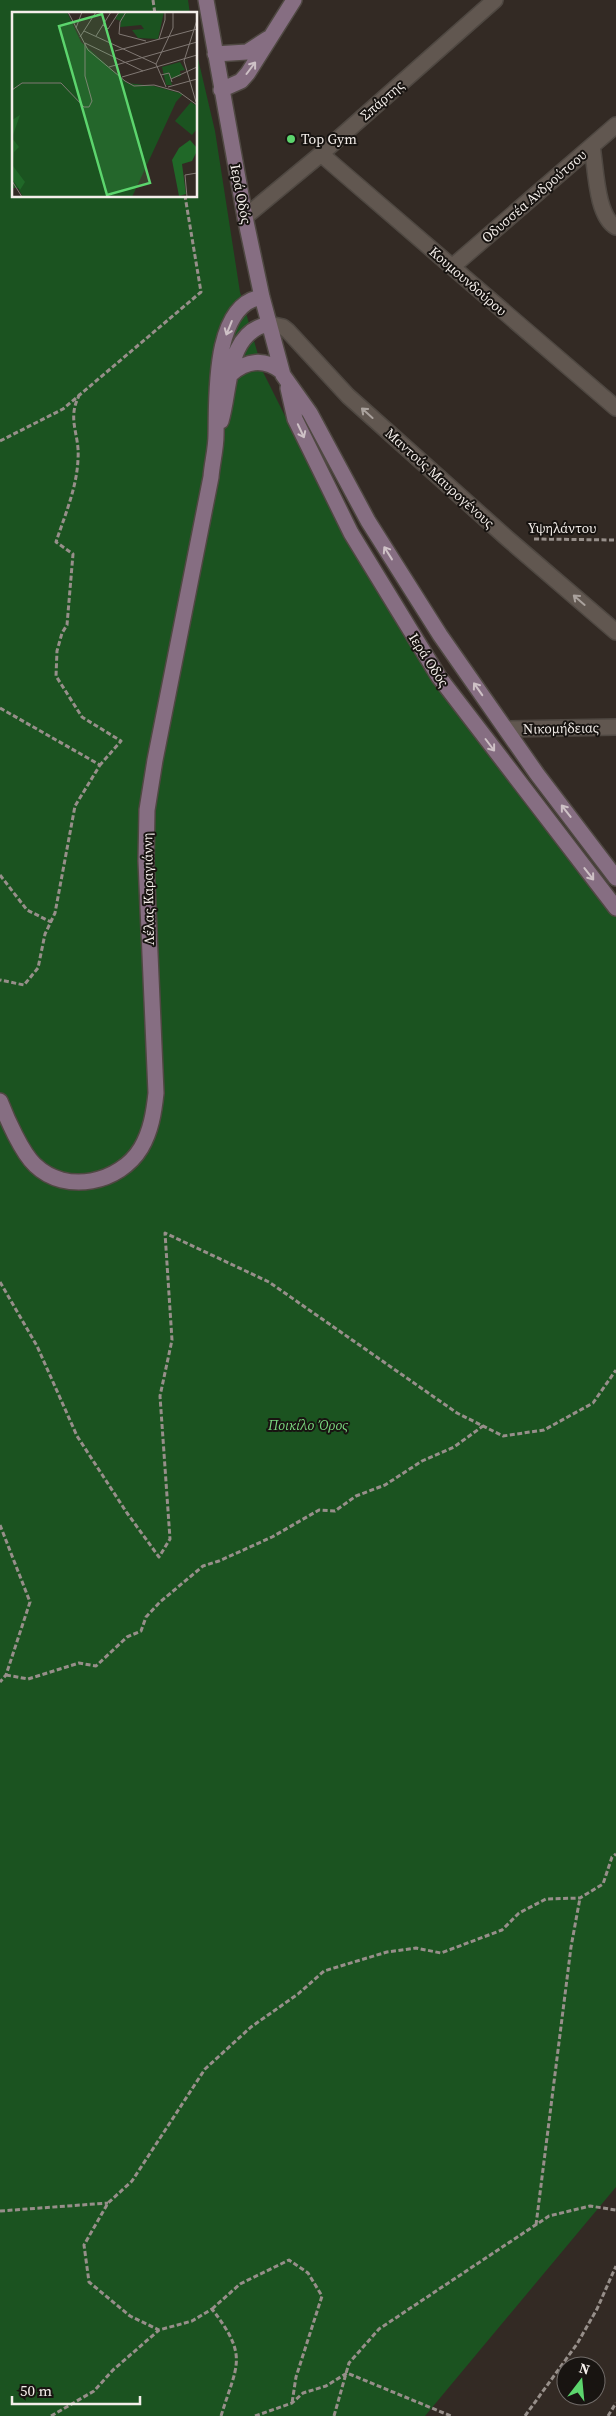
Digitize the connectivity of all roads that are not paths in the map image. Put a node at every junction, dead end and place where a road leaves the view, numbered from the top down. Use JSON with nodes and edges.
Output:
{"nodes":[{"id":1,"x":206,"y":0,"type":"edge"},
{"id":2,"x":294,"y":0,"type":"edge"},
{"id":3,"x":495,"y":0,"type":"edge"},
{"id":4,"x":270,"y":36,"type":"junction"},
{"id":5,"x":215,"y":54,"type":"junction"},
{"id":6,"x":221,"y":90,"type":"junction"},
{"id":7,"x":616,"y":125,"type":"edge"},
{"id":8,"x":592,"y":146,"type":"junction"},
{"id":9,"x":321,"y":154,"type":"junction"},
{"id":10,"x":245,"y":217,"type":"junction"},
{"id":11,"x":616,"y":227,"type":"edge"},
{"id":12,"x":452,"y":267,"type":"junction"},
{"id":13,"x":262,"y":297,"type":"junction"},
{"id":14,"x":269,"y":324,"type":"junction"},
{"id":15,"x":231,"y":374,"type":"junction"},
{"id":16,"x":284,"y":378,"type":"junction"},
{"id":17,"x":616,"y":408,"type":"edge"},
{"id":18,"x":216,"y":437,"type":"junction"},
{"id":19,"x":616,"y":632,"type":"edge"},
{"id":20,"x":616,"y":727,"type":"edge"},
{"id":21,"x":506,"y":729,"type":"junction"},
{"id":22,"x":616,"y":878,"type":"edge"},
{"id":23,"x":616,"y":908,"type":"edge"},
{"id":24,"x":0,"y":1102,"type":"edge"}],
"edges":[{"from":1,"to":5,"type":"main road","name":"Ιερά Οδός"},
{"from":2,"to":4,"type":"main road"},
{"from":3,"to":9,"type":"street","name":"Σπάρτης"},
{"from":4,"to":5,"type":"main road"},
{"from":6,"to":4,"type":"main road","one_way":true},
{"from":5,"to":6,"type":"main road","name":"Ιερά Οδός"},
{"from":6,"to":10,"type":"main road","name":"Ιερά Οδός"},
{"from":7,"to":8,"type":"street","name":"Οδυσσέα Ανδρούτσου"},
{"from":8,"to":11,"type":"street"},
{"from":8,"to":12,"type":"street","name":"Οδυσσέα Ανδρούτσου"},
{"from":9,"to":10,"type":"street","name":"Σπάρτης"},
{"from":9,"to":12,"type":"street","name":"Κουμουνδούρου"},
{"from":10,"to":13,"type":"main road","name":"Ιερά Οδός"},
{"from":12,"to":17,"type":"street","name":"Κουμουνδούρου"},
{"from":13,"to":14,"type":"main road","name":"Ιερά Οδός"},
{"from":13,"to":18,"type":"main road","name":"Λέλας Καραγιάννη","one_way":true},
{"from":14,"to":15,"type":"main road","name":"Λέλας Καραγιάννη"},
{"from":14,"to":16,"type":"main road","name":"Ιερά Οδός"},
{"from":19,"to":14,"type":"street","name":"Μαντούς Μαυρογένους","one_way":true},
{"from":15,"to":16,"type":"main road"},
{"from":15,"to":18,"type":"main road","name":"Λέλας Καραγιάννη"},
{"from":21,"to":16,"type":"main road","name":"Ιερά Οδός","one_way":true},
{"from":16,"to":23,"type":"main road","name":"Ιερά Οδός","one_way":true},
{"from":18,"to":24,"type":"main road","name":"Λέλας Καραγιάννη"},
{"from":20,"to":21,"type":"street","name":"Νικομήδειας"},
{"from":22,"to":21,"type":"main road","name":"Ιερά Οδός","one_way":true}]}
